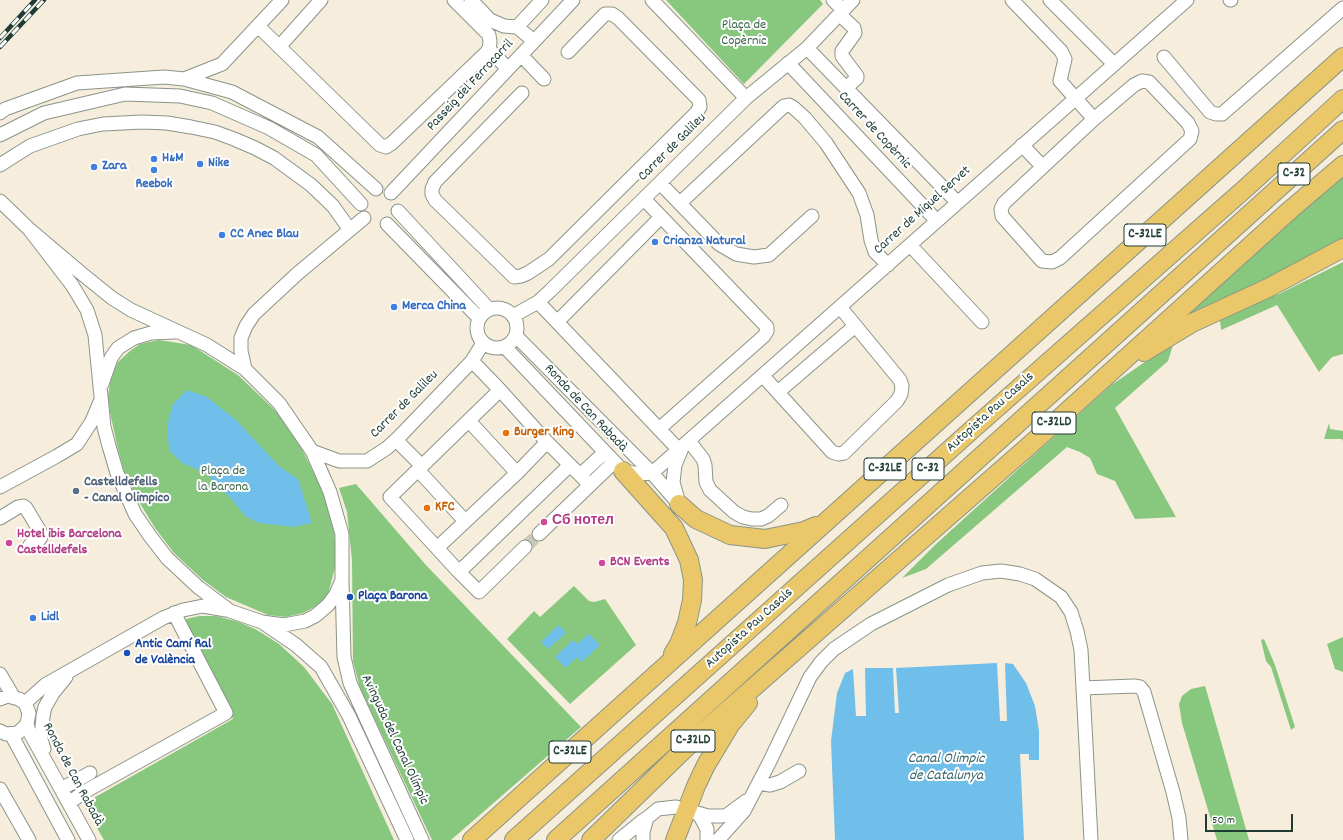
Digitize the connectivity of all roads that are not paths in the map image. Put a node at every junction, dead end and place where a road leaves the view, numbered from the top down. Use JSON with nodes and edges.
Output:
{"nodes":[{"id":1,"x":282,"y":0,"type":"edge"},
{"id":2,"x":321,"y":0,"type":"edge"},
{"id":3,"x":454,"y":0,"type":"edge"},
{"id":4,"x":471,"y":0,"type":"edge"},
{"id":5,"x":542,"y":0,"type":"edge"},
{"id":6,"x":573,"y":0,"type":"edge"},
{"id":7,"x":652,"y":0,"type":"edge"},
{"id":8,"x":833,"y":0,"type":"edge"},
{"id":9,"x":853,"y":0,"type":"edge"},
{"id":10,"x":1012,"y":0,"type":"edge"},
{"id":11,"x":1050,"y":0,"type":"edge"},
{"id":12,"x":1185,"y":1,"type":"edge"},
{"id":13,"x":1343,"y":8,"type":"edge"},
{"id":14,"x":841,"y":12,"type":"junction"},
{"id":15,"x":258,"y":26,"type":"junction"},
{"id":16,"x":517,"y":27,"type":"junction"},
{"id":17,"x":534,"y":41,"type":"junction"},
{"id":18,"x":279,"y":47,"type":"junction"},
{"id":19,"x":488,"y":48,"type":"junction"},
{"id":20,"x":807,"y":48,"type":"junction"},
{"id":21,"x":568,"y":52,"type":"dead end"},
{"id":22,"x":522,"y":55,"type":"junction"},
{"id":23,"x":1164,"y":57,"type":"dead end"},
{"id":24,"x":1343,"y":57,"type":"edge"},
{"id":25,"x":788,"y":63,"type":"junction"},
{"id":26,"x":1114,"y":64,"type":"junction"},
{"id":27,"x":508,"y":69,"type":"junction"},
{"id":28,"x":184,"y":79,"type":"junction"},
{"id":29,"x":544,"y":79,"type":"dead end"},
{"id":30,"x":846,"y":88,"type":"junction"},
{"id":31,"x":522,"y":93,"type":"dead end"},
{"id":32,"x":746,"y":98,"type":"junction"},
{"id":33,"x":1343,"y":98,"type":"edge"},
{"id":34,"x":1075,"y":99,"type":"junction"},
{"id":35,"x":0,"y":113,"type":"edge"},
{"id":36,"x":1094,"y":119,"type":"junction"},
{"id":37,"x":1343,"y":130,"type":"edge"},
{"id":38,"x":0,"y":135,"type":"edge"},
{"id":39,"x":1343,"y":143,"type":"edge"},
{"id":40,"x":1022,"y":145,"type":"junction"},
{"id":41,"x":0,"y":165,"type":"edge"},
{"id":42,"x":1343,"y":165,"type":"edge"},
{"id":43,"x":1042,"y":166,"type":"junction"},
{"id":44,"x":660,"y":183,"type":"junction"},
{"id":45,"x":376,"y":189,"type":"junction"},
{"id":46,"x":392,"y":193,"type":"junction"},
{"id":47,"x":644,"y":199,"type":"junction"},
{"id":48,"x":0,"y":201,"type":"edge"},
{"id":49,"x":957,"y":202,"type":"junction"},
{"id":50,"x":680,"y":203,"type":"junction"},
{"id":51,"x":361,"y":204,"type":"junction"},
{"id":52,"x":398,"y":211,"type":"junction"},
{"id":53,"x":812,"y":216,"type":"dead end"},
{"id":54,"x":661,"y":217,"type":"junction"},
{"id":55,"x":1245,"y":217,"type":"junction"},
{"id":56,"x":364,"y":218,"type":"junction"},
{"id":57,"x":937,"y":222,"type":"junction"},
{"id":58,"x":387,"y":224,"type":"junction"},
{"id":59,"x":30,"y":229,"type":"junction"},
{"id":60,"x":350,"y":230,"type":"junction"},
{"id":61,"x":910,"y":245,"type":"junction"},
{"id":62,"x":1343,"y":248,"type":"edge"},
{"id":63,"x":549,"y":259,"type":"junction"},
{"id":64,"x":888,"y":265,"type":"junction"},
{"id":65,"x":565,"y":275,"type":"junction"},
{"id":66,"x":538,"y":302,"type":"junction"},
{"id":67,"x":840,"y":308,"type":"junction"},
{"id":68,"x":489,"y":309,"type":"junction"},
{"id":69,"x":513,"y":316,"type":"junction"},
{"id":70,"x":479,"y":318,"type":"junction"},
{"id":71,"x":557,"y":322,"type":"junction"},
{"id":72,"x":982,"y":322,"type":"dead end"},
{"id":73,"x":855,"y":326,"type":"junction"},
{"id":74,"x":177,"y":332,"type":"junction"},
{"id":75,"x":516,"y":336,"type":"junction"},
{"id":76,"x":483,"y":343,"type":"junction"},
{"id":77,"x":505,"y":347,"type":"junction"},
{"id":78,"x":472,"y":360,"type":"junction"},
{"id":79,"x":245,"y":368,"type":"junction"},
{"id":80,"x":1110,"y":372,"type":"junction"},
{"id":81,"x":763,"y":376,"type":"junction"},
{"id":82,"x":500,"y":390,"type":"junction"},
{"id":83,"x":778,"y":392,"type":"junction"},
{"id":84,"x":101,"y":395,"type":"junction"},
{"id":85,"x":468,"y":421,"type":"junction"},
{"id":86,"x":659,"y":429,"type":"junction"},
{"id":87,"x":396,"y":440,"type":"junction"},
{"id":88,"x":547,"y":442,"type":"junction"},
{"id":89,"x":683,"y":446,"type":"junction"},
{"id":90,"x":312,"y":451,"type":"junction"},
{"id":91,"x":604,"y":452,"type":"junction"},
{"id":92,"x":570,"y":465,"type":"junction"},
{"id":93,"x":619,"y":467,"type":"junction"},
{"id":94,"x":420,"y":468,"type":"junction"},
{"id":95,"x":517,"y":473,"type":"junction"},
{"id":96,"x":652,"y":473,"type":"junction"},
{"id":97,"x":580,"y":475,"type":"junction"},
{"id":98,"x":590,"y":485,"type":"junction"},
{"id":99,"x":0,"y":487,"type":"edge"},
{"id":100,"x":680,"y":504,"type":"junction"},
{"id":101,"x":780,"y":505,"type":"dead end"},
{"id":102,"x":0,"y":518,"type":"edge"},
{"id":103,"x":465,"y":521,"type":"junction"},
{"id":104,"x":823,"y":524,"type":"junction"},
{"id":105,"x":538,"y":534,"type":"tunnel mouth"},
{"id":106,"x":30,"y":545,"type":"dead end"},
{"id":107,"x":525,"y":547,"type":"tunnel mouth"},
{"id":108,"x":437,"y":548,"type":"junction"},
{"id":109,"x":459,"y":572,"type":"junction"},
{"id":110,"x":342,"y":580,"type":"junction"},
{"id":111,"x":230,"y":611,"type":"junction"},
{"id":112,"x":174,"y":613,"type":"junction"},
{"id":113,"x":262,"y":622,"type":"junction"},
{"id":114,"x":800,"y":647,"type":"junction"},
{"id":115,"x":668,"y":663,"type":"junction"},
{"id":116,"x":70,"y":672,"type":"junction"},
{"id":117,"x":0,"y":674,"type":"edge"},
{"id":118,"x":1083,"y":688,"type":"junction"},
{"id":119,"x":0,"y":699,"type":"edge"},
{"id":120,"x":19,"y":700,"type":"junction"},
{"id":121,"x":27,"y":724,"type":"junction"},
{"id":122,"x":6,"y":733,"type":"edge"},
{"id":123,"x":800,"y":771,"type":"dead end"},
{"id":124,"x":90,"y":773,"type":"dead end"},
{"id":125,"x":53,"y":774,"type":"junction"},
{"id":126,"x":759,"y":783,"type":"junction"},
{"id":127,"x":0,"y":789,"type":"edge"},
{"id":128,"x":61,"y":789,"type":"junction"},
{"id":129,"x":750,"y":798,"type":"junction"},
{"id":130,"x":69,"y":803,"type":"junction"},
{"id":131,"x":692,"y":811,"type":"junction"},
{"id":132,"x":647,"y":818,"type":"junction"},
{"id":133,"x":29,"y":840,"type":"edge"},
{"id":134,"x":68,"y":840,"type":"edge"},
{"id":135,"x":89,"y":840,"type":"edge"},
{"id":136,"x":407,"y":840,"type":"edge"},
{"id":137,"x":422,"y":840,"type":"edge"},
{"id":138,"x":472,"y":840,"type":"edge"},
{"id":139,"x":514,"y":840,"type":"edge"},
{"id":140,"x":556,"y":840,"type":"edge"},
{"id":141,"x":591,"y":840,"type":"edge"},
{"id":142,"x":620,"y":840,"type":"edge"},
{"id":143,"x":643,"y":840,"type":"edge"},
{"id":144,"x":675,"y":840,"type":"edge"},
{"id":145,"x":707,"y":840,"type":"edge"},
{"id":146,"x":718,"y":840,"type":"edge"},
{"id":147,"x":1091,"y":840,"type":"edge"},
{"id":148,"x":1181,"y":840,"type":"edge"}],
"edges":[{"from":1,"to":15,"type":"street"},
{"from":2,"to":18,"type":"street"},
{"from":3,"to":19,"type":"street"},
{"from":4,"to":16,"type":"street"},
{"from":5,"to":16,"type":"street"},
{"from":6,"to":17,"type":"street","name":"Passeig del Ferrocarril"},
{"from":7,"to":32,"type":"street"},
{"from":8,"to":14,"type":"street"},
{"from":9,"to":14,"type":"street","name":"Carrer de Galileu"},
{"from":10,"to":34,"type":"street"},
{"from":11,"to":26,"type":"street"},
{"from":12,"to":26,"type":"street","name":"Carrer de Miquel Servet"},
{"from":13,"to":23,"type":"street"},
{"from":14,"to":20,"type":"street","name":"Carrer de Galileu"},
{"from":14,"to":30,"type":"street"},
{"from":15,"to":18,"type":"street"},
{"from":15,"to":28,"type":"street"},
{"from":16,"to":17,"type":"street"},
{"from":17,"to":22,"type":"street","name":"Passeig del Ferrocarril"},
{"from":18,"to":19,"type":"street"},
{"from":19,"to":27,"type":"street"},
{"from":20,"to":25,"type":"street","name":"Carrer de Galileu"},
{"from":20,"to":30,"type":"street","name":"Carrer de Copèrnic"},
{"from":21,"to":63,"type":"street"},
{"from":22,"to":27,"type":"street","name":"Passeig del Ferrocarril"},
{"from":22,"to":29,"type":"street"},
{"from":24,"to":104,"type":"highway","number":"C-32LE"},
{"from":25,"to":32,"type":"street","name":"Carrer de Galileu"},
{"from":25,"to":57,"type":"street","name":"Carrer de Copèrnic"},
{"from":26,"to":34,"type":"street","name":"Carrer de Miquel Servet"},
{"from":27,"to":46,"type":"street","name":"Passeig del Ferrocarril"},
{"from":28,"to":35,"type":"street"},
{"from":28,"to":45,"type":"street"},
{"from":30,"to":49,"type":"street","name":"Carrer de Copèrnic"},
{"from":31,"to":63,"type":"street"},
{"from":32,"to":44,"type":"street","name":"Carrer de Galileu"},
{"from":33,"to":139,"type":"highway","name":"Autopista Pau Casals","number":"C-32"},
{"from":34,"to":36,"type":"street"},
{"from":34,"to":40,"type":"street","name":"Carrer de Miquel Servet"},
{"from":36,"to":43,"type":"street"},
{"from":36,"to":43,"type":"street"},
{"from":37,"to":55,"type":"highway","name":"Autopista Pau Casals","number":"C-32"},
{"from":38,"to":51,"type":"street"},
{"from":39,"to":55,"type":"highway"},
{"from":40,"to":43,"type":"street"},
{"from":40,"to":49,"type":"street","name":"Carrer de Miquel Servet"},
{"from":41,"to":60,"type":"street"},
{"from":42,"to":80,"type":"highway","number":"C-32LD"},
{"from":44,"to":47,"type":"street","name":"Carrer de Galileu"},
{"from":44,"to":50,"type":"street"},
{"from":45,"to":46,"type":"street"},
{"from":45,"to":51,"type":"street"},
{"from":46,"to":52,"type":"street"},
{"from":47,"to":54,"type":"street"},
{"from":47,"to":65,"type":"street","name":"Carrer de Galileu"},
{"from":48,"to":59,"type":"street"},
{"from":49,"to":57,"type":"street","name":"Carrer de Miquel Servet"},
{"from":50,"to":53,"type":"street"},
{"from":50,"to":64,"type":"street"},
{"from":51,"to":56,"type":"street"},
{"from":52,"to":58,"type":"street"},
{"from":52,"to":68,"type":"street"},
{"from":54,"to":71,"type":"street"},
{"from":54,"to":86,"type":"street"},
{"from":55,"to":140,"type":"highway","name":"Autopista Pau Casals","number":"C-32"},
{"from":56,"to":58,"type":"street"},
{"from":56,"to":60,"type":"street"},
{"from":57,"to":61,"type":"street","name":"Carrer de Miquel Servet"},
{"from":58,"to":70,"type":"street"},
{"from":59,"to":74,"type":"street"},
{"from":59,"to":84,"type":"street"},
{"from":60,"to":79,"type":"street"},
{"from":61,"to":64,"type":"street","name":"Carrer de Miquel Servet"},
{"from":61,"to":72,"type":"street"},
{"from":62,"to":80,"type":"highway"},
{"from":63,"to":65,"type":"street"},
{"from":64,"to":67,"type":"street","name":"Carrer de Miquel Servet"},
{"from":65,"to":66,"type":"street","name":"Carrer de Galileu"},
{"from":66,"to":69,"type":"street","name":"Carrer de Galileu"},
{"from":66,"to":71,"type":"street"},
{"from":67,"to":73,"type":"street"},
{"from":67,"to":81,"type":"street","name":"Carrer de Miquel Servet"},
{"from":68,"to":69,"type":"street"},
{"from":68,"to":70,"type":"street"},
{"from":69,"to":75,"type":"street"},
{"from":70,"to":76,"type":"street"},
{"from":71,"to":86,"type":"street"},
{"from":73,"to":83,"type":"street"},
{"from":73,"to":83,"type":"street"},
{"from":74,"to":79,"type":"street"},
{"from":74,"to":84,"type":"street"},
{"from":75,"to":77,"type":"street"},
{"from":75,"to":96,"type":"street","name":"Ronda de Can Rabadà"},
{"from":76,"to":77,"type":"street"},
{"from":76,"to":78,"type":"street","name":"Carrer de Galileu"},
{"from":77,"to":91,"type":"street","name":"Ronda de Can Rabadà"},
{"from":78,"to":82,"type":"street"},
{"from":78,"to":87,"type":"street","name":"Carrer de Galileu"},
{"from":79,"to":90,"type":"street"},
{"from":80,"to":114,"type":"highway","number":"C-32LD"},
{"from":81,"to":83,"type":"street"},
{"from":81,"to":89,"type":"street","name":"Carrer de Miquel Servet"},
{"from":82,"to":85,"type":"street"},
{"from":82,"to":88,"type":"street"},
{"from":84,"to":99,"type":"street"},
{"from":84,"to":111,"type":"street"},
{"from":85,"to":94,"type":"street"},
{"from":85,"to":95,"type":"street"},
{"from":86,"to":89,"type":"street"},
{"from":87,"to":90,"type":"street","name":"Carrer de Galileu"},
{"from":87,"to":94,"type":"street"},
{"from":88,"to":92,"type":"street"},
{"from":88,"to":95,"type":"street"},
{"from":89,"to":96,"type":"street","name":"Carrer de Miquel Servet"},
{"from":89,"to":100,"type":"street","name":"Carrer de Miquel Servet"},
{"from":89,"to":101,"type":"street"},
{"from":90,"to":110,"type":"street"},
{"from":91,"to":93,"type":"street","name":"Ronda de Can Rabadà"},
{"from":91,"to":97,"type":"street"},
{"from":92,"to":97,"type":"street"},
{"from":92,"to":109,"type":"street"},
{"from":93,"to":96,"type":"street","name":"Ronda de Can Rabadà"},
{"from":93,"to":98,"type":"street"},
{"from":93,"to":115,"type":"highway"},
{"from":94,"to":103,"type":"street"},
{"from":94,"to":108,"type":"street"},
{"from":95,"to":103,"type":"street"},
{"from":96,"to":100,"type":"street","name":"Ronda de Can Rabadà"},
{"from":97,"to":98,"type":"street"},
{"from":98,"to":105,"type":"street"},
{"from":100,"to":104,"type":"highway"},
{"from":102,"to":106,"type":"street"},
{"from":103,"to":108,"type":"street"},
{"from":104,"to":115,"type":"highway","number":"C-32LE"},
{"from":107,"to":109,"type":"street"},
{"from":108,"to":109,"type":"street"},
{"from":110,"to":113,"type":"street"},
{"from":110,"to":137,"type":"street","name":"Avinguda del Canal Olímpic"},
{"from":111,"to":112,"type":"street"},
{"from":111,"to":113,"type":"street"},
{"from":112,"to":116,"type":"street"},
{"from":112,"to":130,"type":"street"},
{"from":113,"to":136,"type":"street"},
{"from":114,"to":131,"type":"highway"},
{"from":114,"to":141,"type":"highway","number":"C-32LD"},
{"from":115,"to":138,"type":"highway","number":"C-32LE"},
{"from":116,"to":120,"type":"street"},
{"from":116,"to":125,"type":"street"},
{"from":117,"to":120,"type":"street","name":"Ronda de Can Rabadà"},
{"from":118,"to":126,"type":"street"},
{"from":118,"to":147,"type":"street"},
{"from":118,"to":148,"type":"street"},
{"from":119,"to":120,"type":"street"},
{"from":120,"to":121,"type":"street","name":"Ronda de Can Rabadà"},
{"from":121,"to":122,"type":"street","name":"Ronda de Can Rabadà"},
{"from":121,"to":125,"type":"street","name":"Ronda de Can Rabadà"},
{"from":122,"to":134,"type":"street","name":"Ronda de Can Rabadà"},
{"from":123,"to":126,"type":"street"},
{"from":124,"to":128,"type":"street"},
{"from":125,"to":128,"type":"street","name":"Ronda de Can Rabadà"},
{"from":126,"to":129,"type":"street"},
{"from":127,"to":133,"type":"street"},
{"from":128,"to":130,"type":"street","name":"Ronda de Can Rabadà"},
{"from":129,"to":131,"type":"street"},
{"from":129,"to":146,"type":"street"},
{"from":130,"to":135,"type":"street","name":"Ronda de Can Rabadà"},
{"from":131,"to":132,"type":"street"},
{"from":131,"to":144,"type":"highway"},
{"from":131,"to":145,"type":"street"},
{"from":132,"to":142,"type":"street"},
{"from":132,"to":143,"type":"street"}]}
